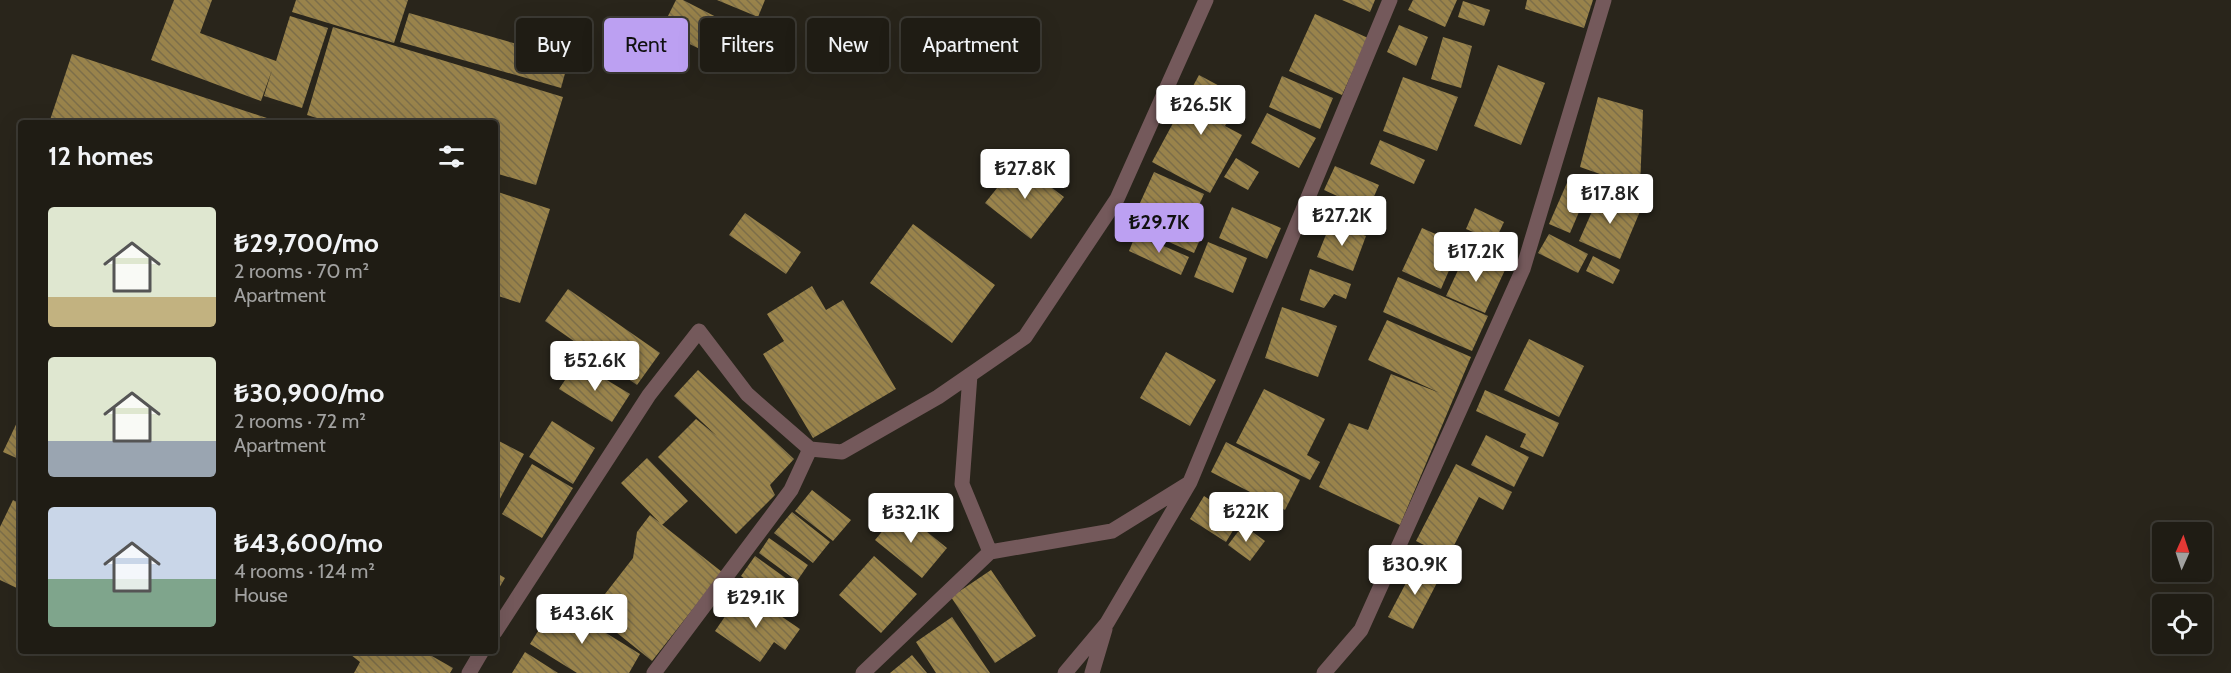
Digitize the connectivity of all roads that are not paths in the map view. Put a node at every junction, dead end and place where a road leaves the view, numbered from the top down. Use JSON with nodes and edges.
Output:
{"nodes":[{"id":1,"x":1206,"y":0,"type":"edge"},
{"id":2,"x":1390,"y":0,"type":"edge"},
{"id":3,"x":1604,"y":0,"type":"edge"},
{"id":4,"x":970,"y":375,"type":"junction"},
{"id":5,"x":810,"y":449,"type":"junction"},
{"id":6,"x":1190,"y":482,"type":"junction"},
{"id":7,"x":990,"y":552,"type":"junction"},
{"id":8,"x":1107,"y":623,"type":"junction"},
{"id":9,"x":498,"y":627,"type":"edge"},
{"id":10,"x":480,"y":654,"type":"edge"},
{"id":11,"x":469,"y":673,"type":"edge"},
{"id":12,"x":654,"y":673,"type":"edge"},
{"id":13,"x":863,"y":673,"type":"edge"},
{"id":14,"x":1065,"y":673,"type":"edge"},
{"id":15,"x":1092,"y":673,"type":"edge"},
{"id":16,"x":1324,"y":673,"type":"edge"}],
"edges":[{"from":1,"to":4,"type":"street"},
{"from":2,"to":6,"type":"street"},
{"from":3,"to":16,"type":"street"},
{"from":4,"to":5,"type":"street"},
{"from":4,"to":7,"type":"street"},
{"from":5,"to":9,"type":"street"},
{"from":5,"to":12,"type":"street"},
{"from":6,"to":7,"type":"street"},
{"from":6,"to":8,"type":"street"},
{"from":7,"to":13,"type":"street"},
{"from":8,"to":14,"type":"street"},
{"from":8,"to":15,"type":"street"},
{"from":10,"to":11,"type":"street"}]}
